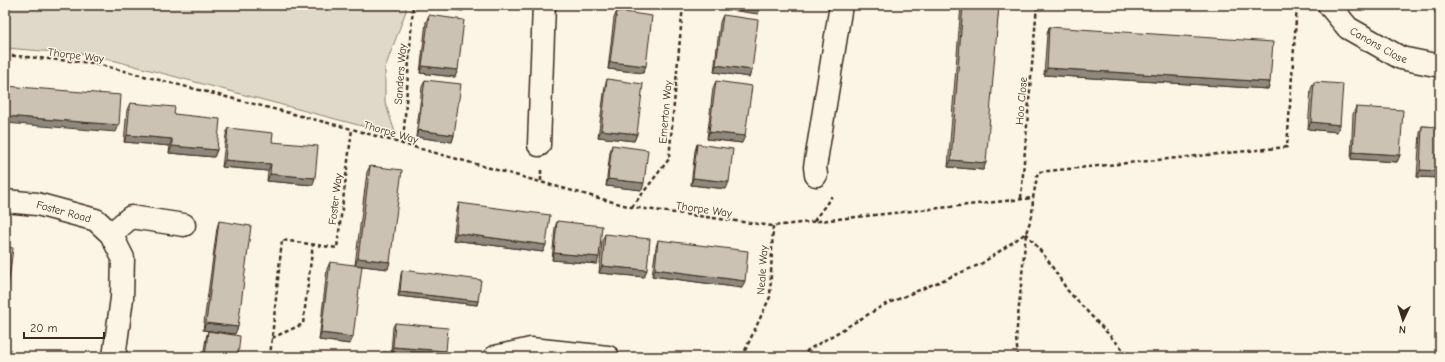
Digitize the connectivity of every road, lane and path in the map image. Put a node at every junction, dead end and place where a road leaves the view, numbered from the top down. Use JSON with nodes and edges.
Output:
{"nodes":[{"id":1,"x":413,"y":5,"type":"edge"},
{"id":2,"x":544,"y":5,"type":"edge"},
{"id":3,"x":683,"y":5,"type":"edge"},
{"id":4,"x":841,"y":5,"type":"edge"},
{"id":5,"x":1037,"y":5,"type":"edge"},
{"id":6,"x":1297,"y":5,"type":"edge"},
{"id":7,"x":1329,"y":5,"type":"edge"},
{"id":8,"x":5,"y":55,"type":"edge"},
{"id":9,"x":1440,"y":66,"type":"edge"},
{"id":10,"x":352,"y":129,"type":"junction"},
{"id":11,"x":403,"y":144,"type":"junction"},
{"id":12,"x":539,"y":145,"type":"dead end"},
{"id":13,"x":816,"y":175,"type":"dead end"},
{"id":14,"x":1021,"y":198,"type":"junction"},
{"id":15,"x":1033,"y":198,"type":"junction"},
{"id":16,"x":5,"y":201,"type":"edge"},
{"id":17,"x":631,"y":207,"type":"junction"},
{"id":18,"x":184,"y":225,"type":"dead end"},
{"id":19,"x":773,"y":226,"type":"junction"},
{"id":20,"x":1026,"y":233,"type":"junction"},
{"id":21,"x":111,"y":234,"type":"junction"},
{"id":22,"x":282,"y":240,"type":"junction"},
{"id":23,"x":272,"y":338,"type":"junction"},
{"id":24,"x":114,"y":357,"type":"edge"},
{"id":25,"x":270,"y":357,"type":"edge"},
{"id":26,"x":495,"y":357,"type":"edge"},
{"id":27,"x":608,"y":357,"type":"edge"},
{"id":28,"x":742,"y":357,"type":"edge"},
{"id":29,"x":801,"y":357,"type":"edge"},
{"id":30,"x":1018,"y":357,"type":"edge"},
{"id":31,"x":1130,"y":357,"type":"edge"}],
"edges":[{"from":1,"to":11,"type":"path","name":"Sanders Way"},
{"from":2,"to":12,"type":"street"},
{"from":3,"to":17,"type":"path","name":"Emerton Way"},
{"from":4,"to":13,"type":"street"},
{"from":5,"to":14,"type":"path","name":"Hoo Close"},
{"from":6,"to":15,"type":"path"},
{"from":7,"to":9,"type":"street","name":"Canons Close"},
{"from":8,"to":10,"type":"path","name":"Thorpe Way"},
{"from":10,"to":11,"type":"path","name":"Thorpe Way"},
{"from":10,"to":22,"type":"path","name":"Foster Way"},
{"from":11,"to":17,"type":"path","name":"Thorpe Way"},
{"from":14,"to":15,"type":"path","name":"Thorpe Way"},
{"from":14,"to":19,"type":"path","name":"Thorpe Way"},
{"from":15,"to":20,"type":"path"},
{"from":16,"to":21,"type":"street","name":"Foster Road"},
{"from":17,"to":19,"type":"path","name":"Thorpe Way"},
{"from":18,"to":21,"type":"street"},
{"from":19,"to":28,"type":"path","name":"Neale Way"},
{"from":20,"to":29,"type":"path"},
{"from":20,"to":30,"type":"path"},
{"from":20,"to":31,"type":"path"},
{"from":21,"to":24,"type":"street","name":"Foster Road"},
{"from":22,"to":23,"type":"path"},
{"from":22,"to":23,"type":"path"},
{"from":23,"to":25,"type":"path"},
{"from":26,"to":27,"type":"street"}]}
